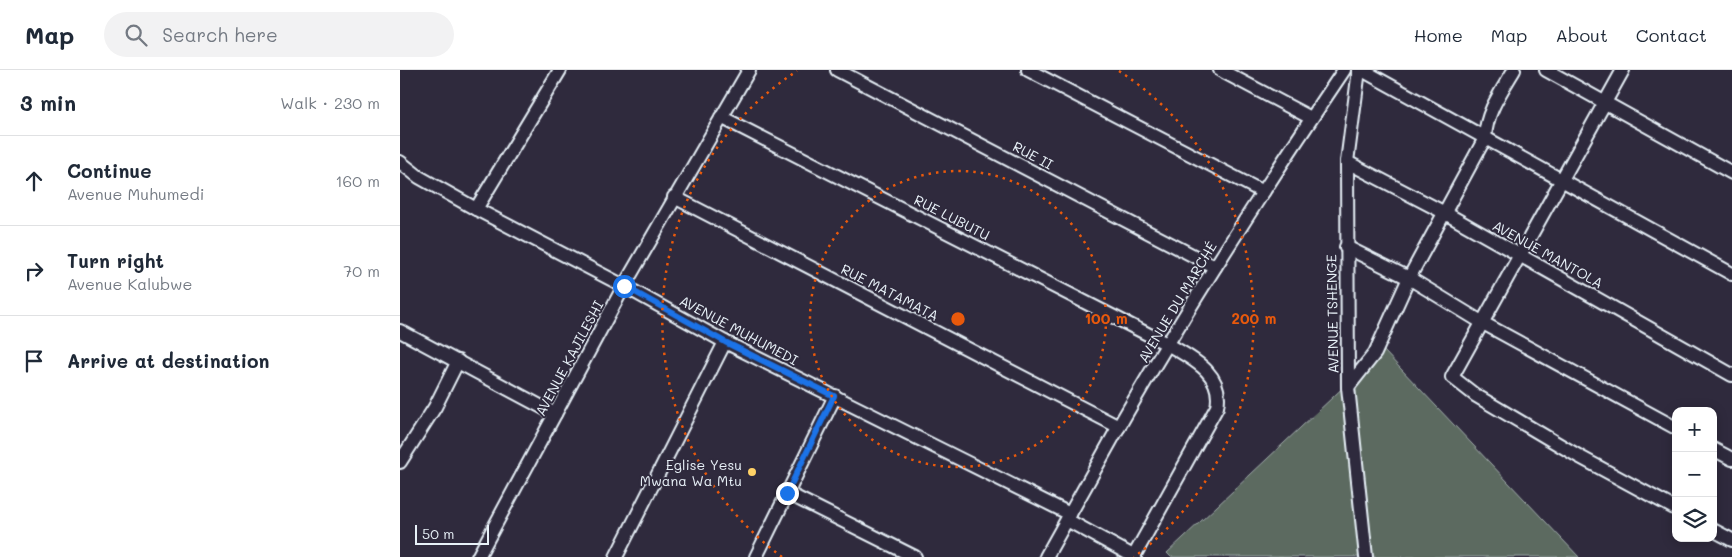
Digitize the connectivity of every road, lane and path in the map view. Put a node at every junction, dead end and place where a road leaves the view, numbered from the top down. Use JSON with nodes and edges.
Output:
{"nodes":[{"id":1,"x":560,"y":70,"type":"edge"},
{"id":2,"x":749,"y":70,"type":"edge"},
{"id":3,"x":837,"y":70,"type":"edge"},
{"id":4,"x":1028,"y":70,"type":"edge"},
{"id":5,"x":1220,"y":70,"type":"edge"},
{"id":6,"x":1344,"y":70,"type":"edge"},
{"id":7,"x":1360,"y":70,"type":"edge"},
{"id":8,"x":1514,"y":70,"type":"edge"},
{"id":9,"x":1546,"y":70,"type":"edge"},
{"id":10,"x":1623,"y":70,"type":"edge"},
{"id":11,"x":1605,"y":103,"type":"junction"},
{"id":12,"x":721,"y":117,"type":"junction"},
{"id":13,"x":1310,"y":118,"type":"junction"},
{"id":14,"x":1485,"y":138,"type":"junction"},
{"id":15,"x":400,"y":162,"type":"edge"},
{"id":16,"x":1347,"y":162,"type":"junction"},
{"id":17,"x":1732,"y":173,"type":"edge"},
{"id":18,"x":1562,"y":180,"type":"junction"},
{"id":19,"x":1263,"y":192,"type":"junction"},
{"id":20,"x":674,"y":198,"type":"junction"},
{"id":21,"x":476,"y":209,"type":"junction"},
{"id":22,"x":1444,"y":213,"type":"junction"},
{"id":23,"x":1346,"y":247,"type":"junction"},
{"id":24,"x":1520,"y":255,"type":"junction"},
{"id":25,"x":1215,"y":267,"type":"junction"},
{"id":26,"x":1732,"y":274,"type":"edge"},
{"id":27,"x":1408,"y":278,"type":"junction"},
{"id":28,"x":624,"y":286,"type":"junction"},
{"id":29,"x":1483,"y":323,"type":"junction"},
{"id":30,"x":400,"y":331,"type":"edge"},
{"id":31,"x":725,"y":342,"type":"junction"},
{"id":32,"x":1169,"y":345,"type":"junction"},
{"id":33,"x":458,"y":361,"type":"junction"},
{"id":34,"x":1732,"y":374,"type":"edge"},
{"id":35,"x":1348,"y":387,"type":"junction"},
{"id":36,"x":834,"y":396,"type":"junction"},
{"id":37,"x":556,"y":414,"type":"junction"},
{"id":38,"x":1672,"y":426,"type":"edge"},
{"id":39,"x":1119,"y":427,"type":"junction"},
{"id":40,"x":1717,"y":451,"type":"edge"},
{"id":41,"x":1732,"y":459,"type":"edge"},
{"id":42,"x":400,"y":462,"type":"edge"},
{"id":43,"x":787,"y":493,"type":"junction"},
{"id":44,"x":1672,"y":507,"type":"edge"},
{"id":45,"x":1069,"y":517,"type":"junction"},
{"id":46,"x":1717,"y":532,"type":"edge"},
{"id":47,"x":1732,"y":540,"type":"edge"},
{"id":48,"x":478,"y":557,"type":"edge"},
{"id":49,"x":616,"y":557,"type":"edge"},
{"id":50,"x":756,"y":557,"type":"edge"},
{"id":51,"x":915,"y":557,"type":"edge"},
{"id":52,"x":1046,"y":557,"type":"edge"},
{"id":53,"x":1134,"y":557,"type":"edge"},
{"id":54,"x":1366,"y":557,"type":"edge"}],
"edges":[{"from":1,"to":21,"type":"street"},
{"from":2,"to":12,"type":"street","name":"AVENUE KAJILESHI"},
{"from":3,"to":25,"type":"street","name":"RUE II"},
{"from":4,"to":19,"type":"street"},
{"from":5,"to":13,"type":"street"},
{"from":6,"to":13,"type":"street","name":"AVENUE DU MARCHÉ"},
{"from":7,"to":14,"type":"street"},
{"from":7,"to":16,"type":"street","name":"AVENUE TSHENGE"},
{"from":8,"to":14,"type":"street"},
{"from":9,"to":11,"type":"street"},
{"from":10,"to":11,"type":"street"},
{"from":11,"to":17,"type":"street"},
{"from":11,"to":18,"type":"street"},
{"from":12,"to":20,"type":"street","name":"AVENUE KAJILESHI"},
{"from":12,"to":32,"type":"street","name":"RUE LUBUTU"},
{"from":13,"to":19,"type":"street","name":"AVENUE DU MARCHÉ"},
{"from":14,"to":18,"type":"street"},
{"from":14,"to":22,"type":"street"},
{"from":15,"to":21,"type":"street","name":"AVENUE MUHUMEDI"},
{"from":16,"to":22,"type":"street","name":"AVENUE MANTOLA"},
{"from":16,"to":23,"type":"street","name":"AVENUE TSHENGE"},
{"from":18,"to":24,"type":"street"},
{"from":18,"to":26,"type":"street"},
{"from":19,"to":25,"type":"street","name":"AVENUE DU MARCHÉ"},
{"from":20,"to":28,"type":"street","name":"AVENUE KAJILESHI"},
{"from":20,"to":39,"type":"street","name":"RUE MATAMATA"},
{"from":21,"to":28,"type":"street","name":"AVENUE MUHUMEDI"},
{"from":22,"to":24,"type":"street","name":"AVENUE MANTOLA"},
{"from":22,"to":27,"type":"street"},
{"from":23,"to":27,"type":"street"},
{"from":23,"to":35,"type":"street","name":"AVENUE TSHENGE"},
{"from":24,"to":29,"type":"street"},
{"from":24,"to":34,"type":"street","name":"AVENUE MANTOLA"},
{"from":25,"to":32,"type":"street","name":"AVENUE DU MARCHÉ"},
{"from":27,"to":29,"type":"street"},
{"from":27,"to":35,"type":"street"},
{"from":28,"to":31,"type":"street","name":"AVENUE MUHUMEDI"},
{"from":28,"to":37,"type":"street","name":"AVENUE KAJILESHI"},
{"from":29,"to":38,"type":"street"},
{"from":29,"to":44,"type":"street"},
{"from":30,"to":33,"type":"street"},
{"from":31,"to":36,"type":"street","name":"AVENUE MUHUMEDI"},
{"from":31,"to":49,"type":"street"},
{"from":32,"to":39,"type":"street","name":"AVENUE DU MARCHÉ"},
{"from":32,"to":53,"type":"street","name":"RUE LUBUTU"},
{"from":33,"to":37,"type":"street"},
{"from":33,"to":42,"type":"street"},
{"from":35,"to":54,"type":"street","name":"AVENUE TSHENGE"},
{"from":36,"to":43,"type":"street"},
{"from":36,"to":45,"type":"street","name":"AVENUE MUHUMEDI"},
{"from":37,"to":48,"type":"street","name":"AVENUE KAJILESHI"},
{"from":39,"to":45,"type":"street","name":"AVENUE DU MARCHÉ"},
{"from":40,"to":41,"type":"street"},
{"from":43,"to":50,"type":"street"},
{"from":43,"to":51,"type":"street"},
{"from":45,"to":52,"type":"street","name":"AVENUE DU MARCHÉ"},
{"from":45,"to":53,"type":"street","name":"AVENUE MUHUMEDI"},
{"from":46,"to":47,"type":"street"}]}
